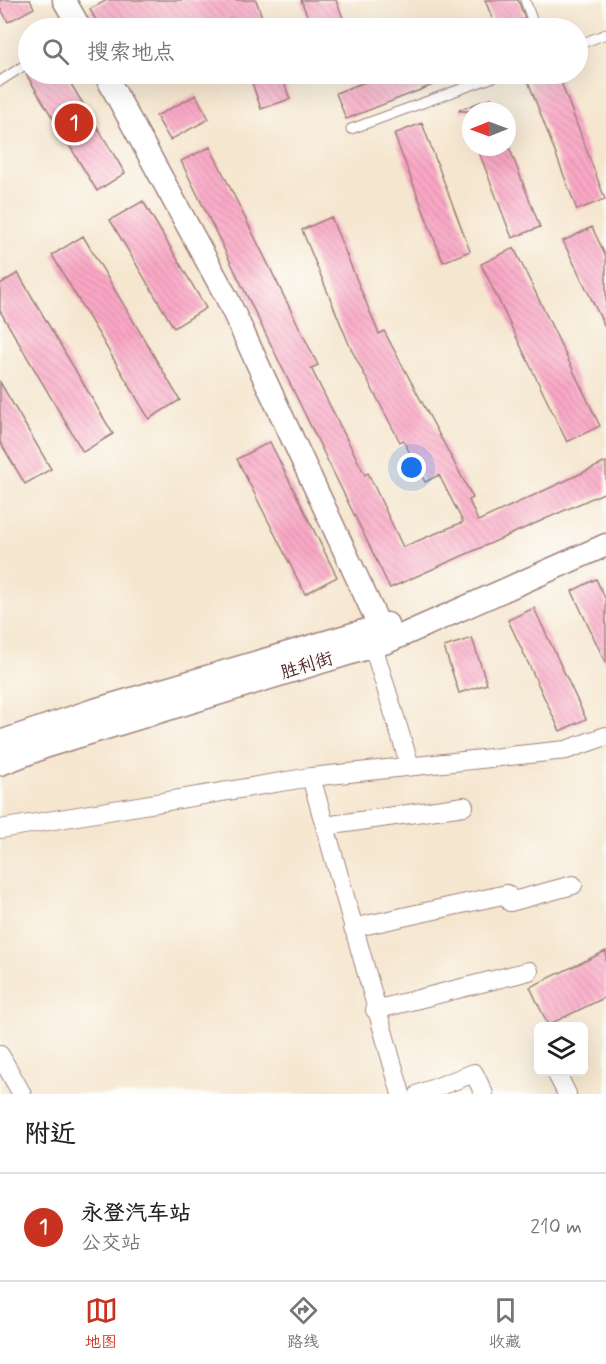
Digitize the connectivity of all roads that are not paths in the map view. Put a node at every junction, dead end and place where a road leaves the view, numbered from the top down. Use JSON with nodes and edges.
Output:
{"nodes":[{"id":1,"x":64,"y":0,"type":"edge"},
{"id":2,"x":525,"y":0,"type":"edge"},
{"id":3,"x":74,"y":18,"type":"edge"},
{"id":4,"x":531,"y":18,"type":"edge"},
{"id":5,"x":606,"y":34,"type":"edge"},
{"id":6,"x":588,"y":41,"type":"edge"},
{"id":7,"x":18,"y":69,"type":"edge"},
{"id":8,"x":0,"y":81,"type":"edge"},
{"id":9,"x":110,"y":84,"type":"edge"},
{"id":10,"x":475,"y":84,"type":"edge"},
{"id":11,"x":351,"y":129,"type":"dead end"},
{"id":12,"x":606,"y":529,"type":"edge"},
{"id":13,"x":606,"y":545,"type":"edge"},
{"id":14,"x":380,"y":638,"type":"junction"},
{"id":15,"x":606,"y":736,"type":"edge"},
{"id":16,"x":0,"y":742,"type":"edge"},
{"id":17,"x":0,"y":764,"type":"edge"},
{"id":18,"x":410,"y":766,"type":"junction"},
{"id":19,"x":311,"y":777,"type":"junction"},
{"id":20,"x":464,"y":806,"type":"dead end"},
{"id":21,"x":325,"y":826,"type":"junction"},
{"id":22,"x":0,"y":829,"type":"edge"},
{"id":23,"x":573,"y":885,"type":"dead end"},
{"id":24,"x":353,"y":928,"type":"junction"},
{"id":25,"x":529,"y":971,"type":"dead end"},
{"id":26,"x":375,"y":1010,"type":"junction"},
{"id":27,"x":0,"y":1055,"type":"edge"},
{"id":28,"x":558,"y":1076,"type":"edge"},
{"id":29,"x":22,"y":1094,"type":"edge"},
{"id":30,"x":401,"y":1094,"type":"edge"},
{"id":31,"x":419,"y":1094,"type":"edge"},
{"id":32,"x":484,"y":1094,"type":"edge"},
{"id":33,"x":567,"y":1094,"type":"edge"}],
"edges":[{"from":1,"to":3,"type":"street"},
{"from":2,"to":4,"type":"lane"},
{"from":5,"to":6,"type":"lane"},
{"from":7,"to":8,"type":"lane"},
{"from":9,"to":14,"type":"street"},
{"from":10,"to":11,"type":"lane"},
{"from":12,"to":14,"type":"street","name":"胜利街"},
{"from":13,"to":14,"type":"street","name":"胜利街"},
{"from":14,"to":16,"type":"street","name":"胜利街"},
{"from":14,"to":17,"type":"street","name":"胜利街"},
{"from":14,"to":18,"type":"street"},
{"from":15,"to":18,"type":"street"},
{"from":18,"to":19,"type":"street"},
{"from":19,"to":21,"type":"street"},
{"from":19,"to":22,"type":"street"},
{"from":20,"to":21,"type":"street"},
{"from":21,"to":24,"type":"street"},
{"from":23,"to":24,"type":"street"},
{"from":24,"to":26,"type":"street"},
{"from":25,"to":26,"type":"street"},
{"from":26,"to":30,"type":"street"},
{"from":27,"to":29,"type":"street"},
{"from":28,"to":33,"type":"street"},
{"from":31,"to":32,"type":"street"}]}
